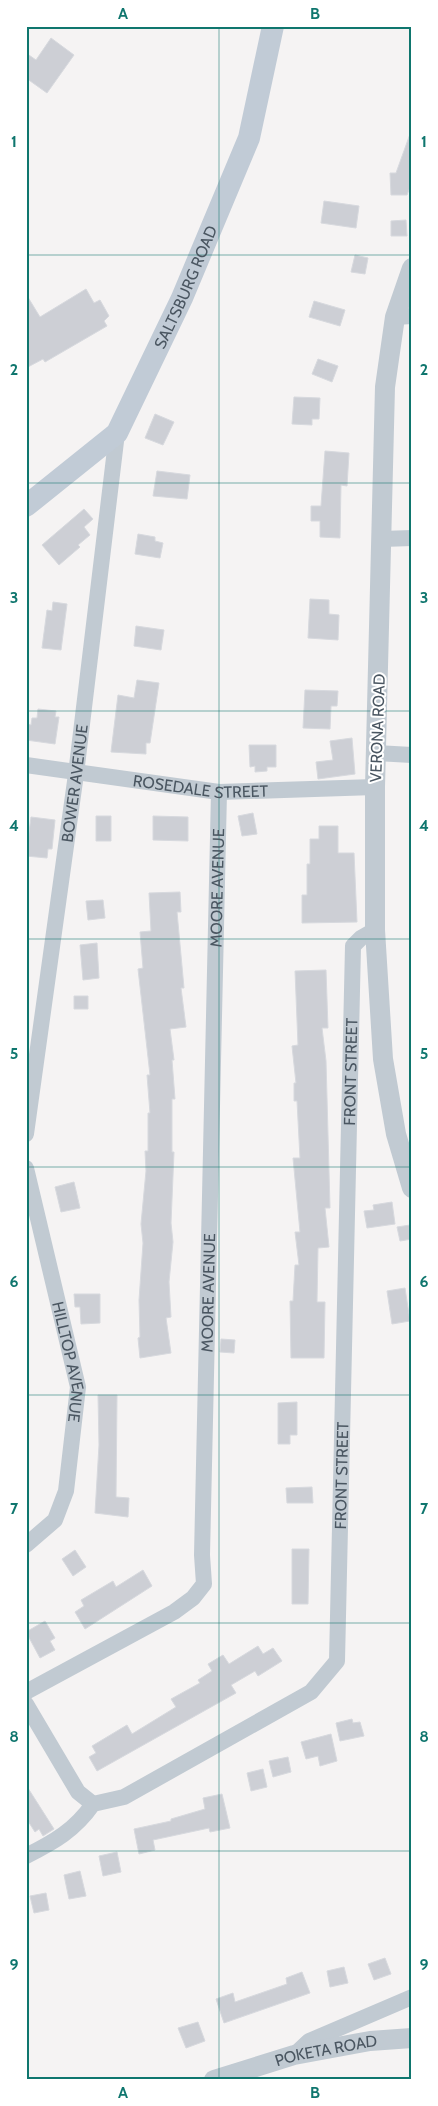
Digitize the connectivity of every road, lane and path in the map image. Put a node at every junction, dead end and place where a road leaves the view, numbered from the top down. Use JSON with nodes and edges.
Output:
{"nodes":[{"id":1,"x":273,"y":26,"type":"edge"},
{"id":2,"x":412,"y":268,"type":"edge"},
{"id":3,"x":404,"y":317,"type":"edge"},
{"id":4,"x":117,"y":434,"type":"junction"},
{"id":5,"x":26,"y":506,"type":"edge"},
{"id":6,"x":412,"y":538,"type":"edge"},
{"id":7,"x":382,"y":539,"type":"junction"},
{"id":8,"x":376,"y":753,"type":"junction"},
{"id":9,"x":412,"y":755,"type":"edge"},
{"id":10,"x":26,"y":765,"type":"edge"},
{"id":11,"x":76,"y":774,"type":"junction"},
{"id":12,"x":375,"y":787,"type":"junction"},
{"id":13,"x":219,"y":792,"type":"junction"},
{"id":14,"x":375,"y":930,"type":"junction"},
{"id":15,"x":26,"y":1134,"type":"edge"},
{"id":16,"x":26,"y":1168,"type":"edge"},
{"id":17,"x":412,"y":1188,"type":"edge"},
{"id":18,"x":26,"y":1545,"type":"edge"},
{"id":19,"x":26,"y":1692,"type":"edge"},
{"id":20,"x":26,"y":1704,"type":"edge"},
{"id":21,"x":93,"y":1804,"type":"junction"},
{"id":22,"x":26,"y":1856,"type":"edge"},
{"id":23,"x":412,"y":1997,"type":"edge"},
{"id":24,"x":412,"y":2038,"type":"edge"},
{"id":25,"x":294,"y":2055,"type":"junction"},
{"id":26,"x":214,"y":2080,"type":"edge"}],
"edges":[{"from":1,"to":4,"type":"main road","name":"SALTSBURG ROAD"},
{"from":2,"to":3,"type":"street","name":"VERONA ROAD"},
{"from":3,"to":7,"type":"street","name":"VERONA ROAD"},
{"from":4,"to":5,"type":"main road","name":"SALTSBURG ROAD"},
{"from":4,"to":11,"type":"street","name":"BOWER AVENUE"},
{"from":6,"to":7,"type":"street"},
{"from":7,"to":8,"type":"street","name":"VERONA ROAD"},
{"from":8,"to":9,"type":"street"},
{"from":8,"to":12,"type":"street","name":"VERONA ROAD"},
{"from":10,"to":11,"type":"street","name":"ROSEDALE STREET"},
{"from":11,"to":13,"type":"street","name":"ROSEDALE STREET"},
{"from":11,"to":15,"type":"street","name":"BOWER AVENUE"},
{"from":12,"to":13,"type":"street","name":"ROSEDALE STREET"},
{"from":12,"to":14,"type":"street","name":"VERONA ROAD"},
{"from":13,"to":19,"type":"street","name":"MOORE AVENUE"},
{"from":14,"to":17,"type":"street","name":"VERONA ROAD"},
{"from":14,"to":21,"type":"street","name":"FRONT STREET"},
{"from":16,"to":18,"type":"street","name":"HILLTOP AVENUE"},
{"from":20,"to":21,"type":"street"},
{"from":21,"to":22,"type":"street"},
{"from":23,"to":25,"type":"street"},
{"from":24,"to":25,"type":"street","name":"POKETA ROAD"},
{"from":25,"to":26,"type":"street","name":"POKETA ROAD"}]}
